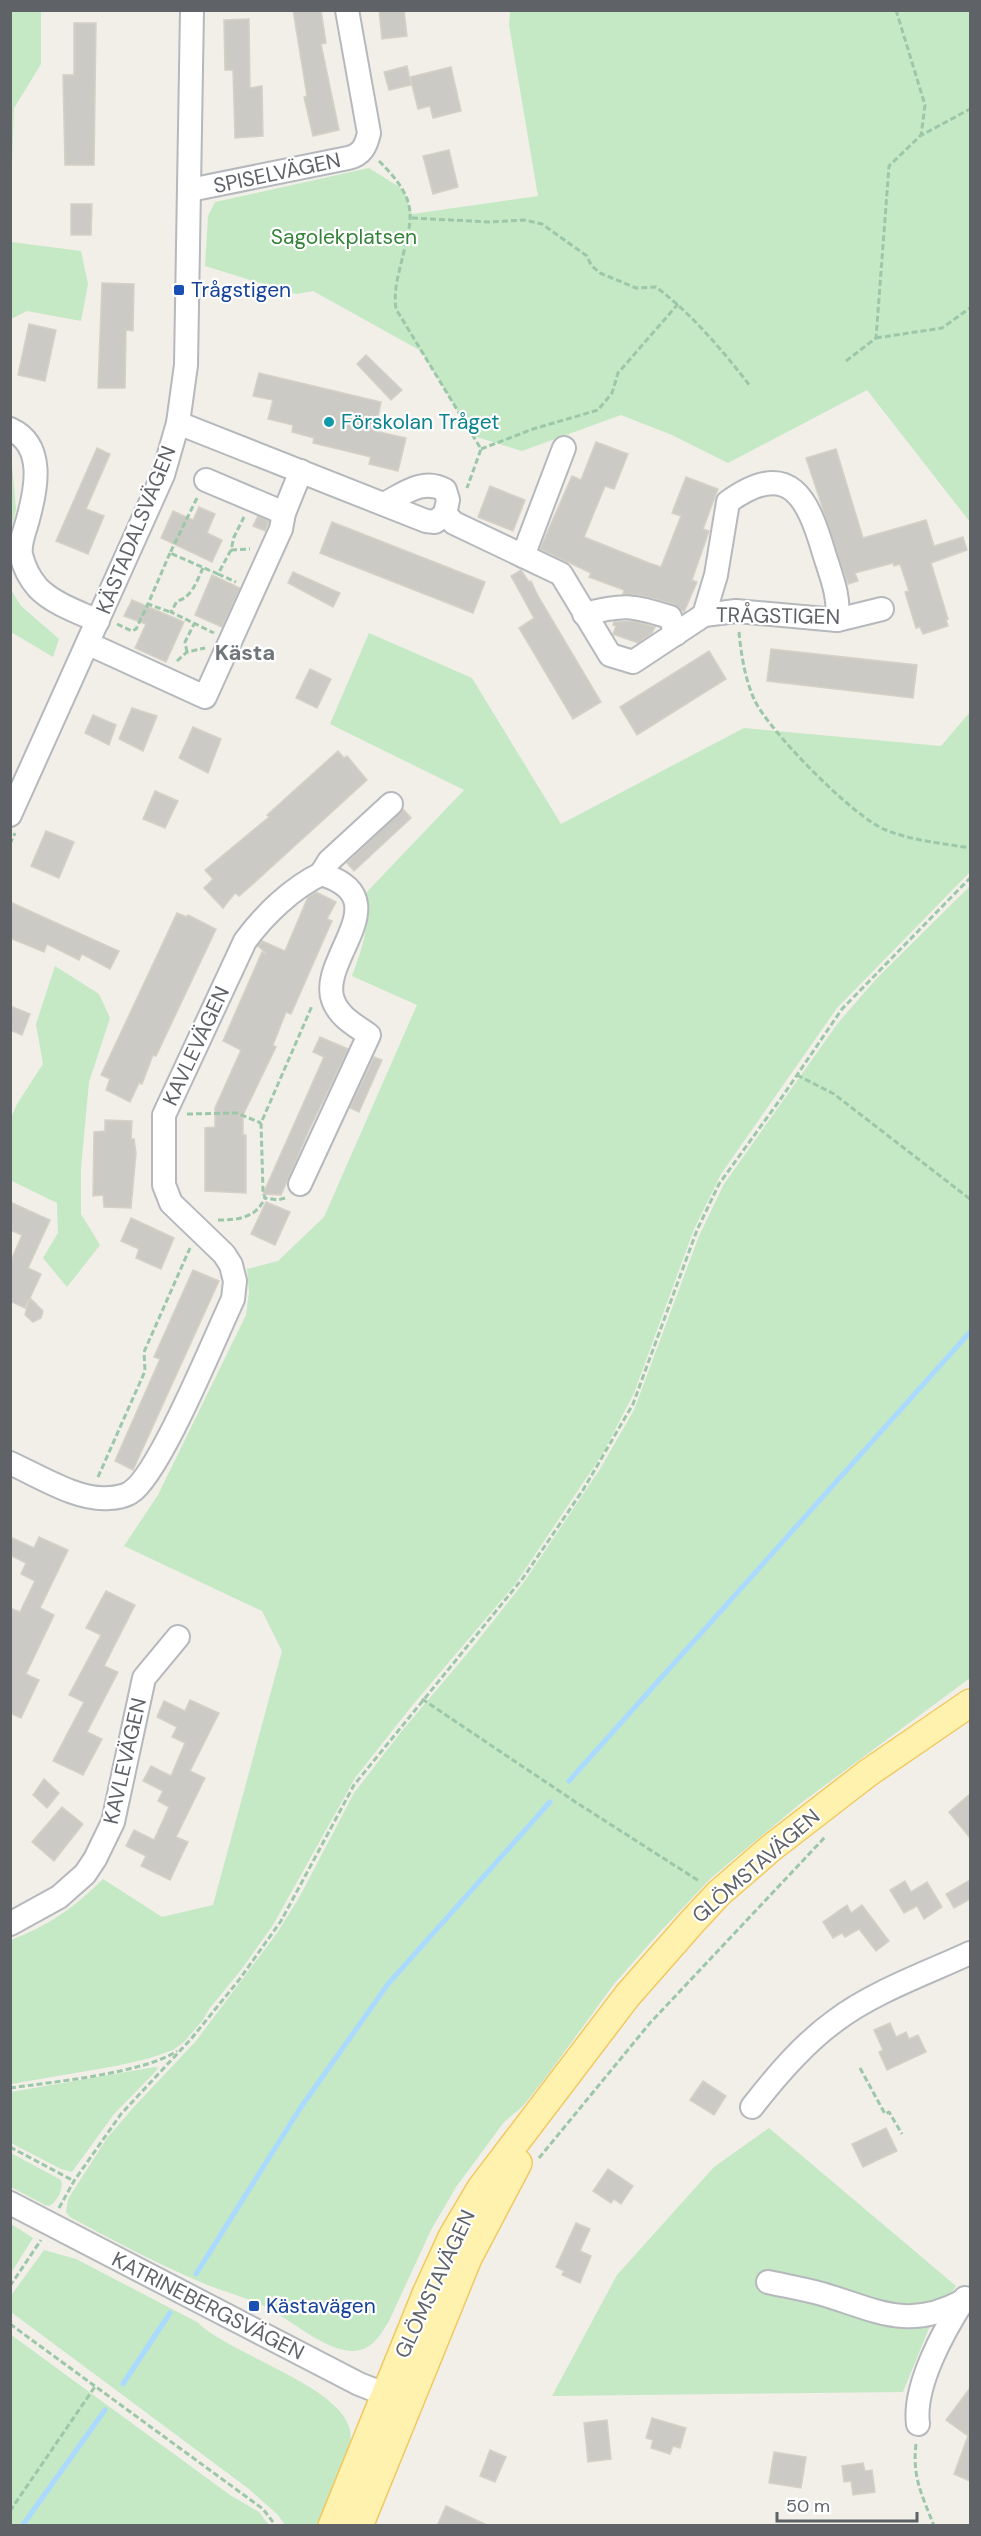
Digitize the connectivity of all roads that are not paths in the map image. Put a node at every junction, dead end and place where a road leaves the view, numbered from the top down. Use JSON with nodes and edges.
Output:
{"nodes":[{"id":1,"x":192,"y":10,"type":"edge"},
{"id":2,"x":347,"y":10,"type":"edge"},
{"id":3,"x":190,"y":190,"type":"junction"},
{"id":4,"x":178,"y":423,"type":"junction"},
{"id":5,"x":10,"y":429,"type":"edge"},
{"id":6,"x":564,"y":448,"type":"dead end"},
{"id":7,"x":301,"y":471,"type":"junction"},
{"id":8,"x":206,"y":480,"type":"road end"},
{"id":9,"x":384,"y":504,"type":"junction"},
{"id":10,"x":284,"y":513,"type":"junction"},
{"id":11,"x":445,"y":514,"type":"junction"},
{"id":12,"x":523,"y":556,"type":"junction"},
{"id":13,"x":882,"y":609,"type":"dead end"},
{"id":14,"x":585,"y":614,"type":"junction"},
{"id":15,"x":704,"y":615,"type":"junction"},
{"id":16,"x":837,"y":620,"type":"junction"},
{"id":17,"x":99,"y":621,"type":"junction"},
{"id":18,"x":676,"y":634,"type":"junction"},
{"id":19,"x":89,"y":644,"type":"junction"},
{"id":20,"x":391,"y":804,"type":"dead end"},
{"id":21,"x":10,"y":815,"type":"edge"},
{"id":22,"x":321,"y":874,"type":"junction"},
{"id":23,"x":300,"y":1184,"type":"road end"},
{"id":24,"x":10,"y":1463,"type":"edge"},
{"id":25,"x":178,"y":1637,"type":"dead end"},
{"id":26,"x":970,"y":1703,"type":"edge"},
{"id":27,"x":10,"y":1924,"type":"edge"},
{"id":28,"x":970,"y":1953,"type":"edge"},
{"id":29,"x":752,"y":2107,"type":"dead end"},
{"id":30,"x":10,"y":2203,"type":"edge"},
{"id":31,"x":768,"y":2282,"type":"dead end"},
{"id":32,"x":967,"y":2297,"type":"edge"},
{"id":33,"x":397,"y":2399,"type":"junction"},
{"id":34,"x":918,"y":2424,"type":"road end"},
{"id":35,"x":332,"y":2526,"type":"edge"},
{"id":36,"x":359,"y":2526,"type":"edge"}],
"edges":[{"from":1,"to":3,"type":"street","name":"KÄSTADALSVÄGEN"},
{"from":2,"to":3,"type":"street","name":"SPISELVÄGEN"},
{"from":3,"to":4,"type":"street","name":"KÄSTADALSVÄGEN"},
{"from":4,"to":7,"type":"street"},
{"from":4,"to":17,"type":"street","name":"KÄSTADALSVÄGEN"},
{"from":5,"to":17,"type":"street"},
{"from":6,"to":12,"type":"street"},
{"from":7,"to":9,"type":"street"},
{"from":7,"to":10,"type":"street"},
{"from":8,"to":10,"type":"street"},
{"from":9,"to":11,"type":"street"},
{"from":9,"to":11,"type":"street"},
{"from":10,"to":19,"type":"street"},
{"from":11,"to":12,"type":"street","name":"TRÅGSTIGEN"},
{"from":12,"to":14,"type":"street","name":"TRÅGSTIGEN"},
{"from":13,"to":16,"type":"street","name":"TRÅGSTIGEN"},
{"from":14,"to":18,"type":"street"},
{"from":14,"to":18,"type":"street","name":"TRÅGSTIGEN"},
{"from":15,"to":16,"type":"street","name":"TRÅGSTIGEN"},
{"from":15,"to":16,"type":"street"},
{"from":15,"to":18,"type":"street","name":"TRÅGSTIGEN"},
{"from":17,"to":19,"type":"street","name":"KÄSTADALSVÄGEN"},
{"from":19,"to":21,"type":"street","name":"KÄSTADALSVÄGEN"},
{"from":20,"to":22,"type":"street","name":"KAVLEVÄGEN"},
{"from":22,"to":23,"type":"street"},
{"from":22,"to":24,"type":"street","name":"KAVLEVÄGEN"},
{"from":25,"to":27,"type":"street","name":"KAVLEVÄGEN"},
{"from":26,"to":33,"type":"main road","name":"GLÖMSTAVÄGEN"},
{"from":28,"to":29,"type":"street"},
{"from":30,"to":33,"type":"street","name":"KATRINEBERGSVÄGEN"},
{"from":31,"to":32,"type":"street"},
{"from":32,"to":34,"type":"street"},
{"from":33,"to":35,"type":"main road","name":"GLÖMSTAVÄGEN"},
{"from":33,"to":36,"type":"main road","name":"GLÖMSTAVÄGEN"}]}
